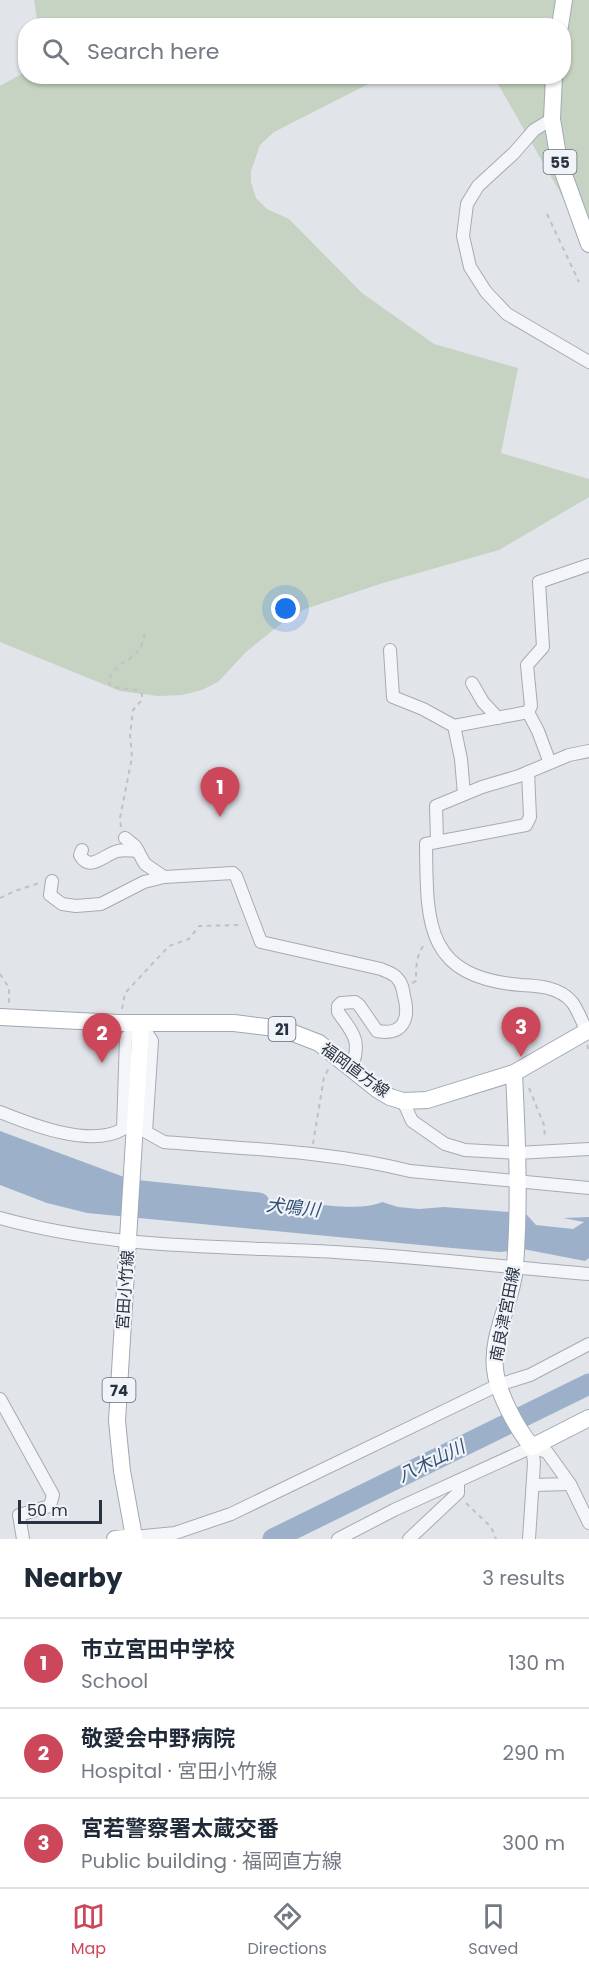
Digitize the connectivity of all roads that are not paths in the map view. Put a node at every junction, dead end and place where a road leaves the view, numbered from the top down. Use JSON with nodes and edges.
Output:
{"nodes":[{"id":1,"x":564,"y":0,"type":"edge"},
{"id":2,"x":561,"y":18,"type":"edge"},
{"id":3,"x":554,"y":84,"type":"edge"},
{"id":4,"x":552,"y":119,"type":"junction"},
{"id":5,"x":589,"y":244,"type":"edge"},
{"id":6,"x":589,"y":362,"type":"edge"},
{"id":7,"x":589,"y":565,"type":"edge"},
{"id":8,"x":390,"y":650,"type":"dead end"},
{"id":9,"x":472,"y":683,"type":"dead end"},
{"id":10,"x":528,"y":712,"type":"junction"},
{"id":11,"x":498,"y":718,"type":"junction"},
{"id":12,"x":454,"y":726,"type":"junction"},
{"id":13,"x":589,"y":751,"type":"edge"},
{"id":14,"x":550,"y":764,"type":"junction"},
{"id":15,"x":528,"y":772,"type":"junction"},
{"id":16,"x":464,"y":794,"type":"junction"},
{"id":17,"x":125,"y":838,"type":"road end"},
{"id":18,"x":437,"y":842,"type":"junction"},
{"id":19,"x":82,"y":850,"type":"dead end"},
{"id":20,"x":138,"y":851,"type":"junction"},
{"id":21,"x":164,"y":877,"type":"junction"},
{"id":22,"x":52,"y":880,"type":"road end"},
{"id":23,"x":4,"y":1017,"type":"edge"},
{"id":24,"x":141,"y":1024,"type":"junction"},
{"id":25,"x":588,"y":1030,"type":"edge"},
{"id":26,"x":352,"y":1068,"type":"junction"},
{"id":27,"x":518,"y":1071,"type":"junction"},
{"id":28,"x":403,"y":1101,"type":"junction"},
{"id":29,"x":0,"y":1112,"type":"edge"},
{"id":30,"x":589,"y":1149,"type":"edge"},
{"id":31,"x":517,"y":1153,"type":"junction"},
{"id":32,"x":517,"y":1182,"type":"junction"},
{"id":33,"x":589,"y":1188,"type":"edge"},
{"id":34,"x":0,"y":1218,"type":"edge"},
{"id":35,"x":128,"y":1242,"type":"junction"},
{"id":36,"x":515,"y":1268,"type":"junction"},
{"id":37,"x":589,"y":1274,"type":"edge"},
{"id":38,"x":589,"y":1344,"type":"edge"},
{"id":39,"x":500,"y":1388,"type":"junction"},
{"id":40,"x":0,"y":1399,"type":"edge"},
{"id":41,"x":589,"y":1418,"type":"edge"},
{"id":42,"x":527,"y":1441,"type":"junction"},
{"id":43,"x":570,"y":1484,"type":"junction"},
{"id":44,"x":533,"y":1485,"type":"junction"},
{"id":45,"x":458,"y":1487,"type":"junction"},
{"id":46,"x":589,"y":1523,"type":"edge"},
{"id":47,"x":134,"y":1538,"type":"edge"},
{"id":48,"x":22,"y":1539,"type":"edge"},
{"id":49,"x":115,"y":1539,"type":"edge"},
{"id":50,"x":338,"y":1539,"type":"edge"},
{"id":51,"x":408,"y":1539,"type":"edge"},
{"id":52,"x":529,"y":1539,"type":"edge"}],
"edges":[{"from":1,"to":2,"type":"main road"},
{"from":3,"to":4,"type":"main road","number":"55"},
{"from":4,"to":5,"type":"main road","number":"55"},
{"from":4,"to":6,"type":"street"},
{"from":7,"to":10,"type":"street"},
{"from":8,"to":12,"type":"street"},
{"from":9,"to":11,"type":"street"},
{"from":10,"to":11,"type":"street"},
{"from":10,"to":14,"type":"street"},
{"from":11,"to":12,"type":"street"},
{"from":12,"to":16,"type":"street"},
{"from":13,"to":14,"type":"street"},
{"from":14,"to":15,"type":"street"},
{"from":15,"to":16,"type":"street"},
{"from":15,"to":18,"type":"street"},
{"from":16,"to":18,"type":"street"},
{"from":17,"to":20,"type":"street"},
{"from":18,"to":25,"type":"street"},
{"from":19,"to":20,"type":"street"},
{"from":20,"to":21,"type":"street"},
{"from":21,"to":22,"type":"street"},
{"from":21,"to":26,"type":"street"},
{"from":23,"to":24,"type":"main road","name":"福岡直方線","number":"21"},
{"from":24,"to":26,"type":"main road","name":"福岡直方線","number":"21"},
{"from":24,"to":29,"type":"street"},
{"from":24,"to":32,"type":"street"},
{"from":24,"to":35,"type":"main road","name":"宮田小竹線","number":"74"},
{"from":25,"to":27,"type":"main road","name":"福岡直方線"},
{"from":26,"to":28,"type":"main road","name":"福岡直方線","number":"21"},
{"from":27,"to":28,"type":"main road","name":"福岡直方線"},
{"from":27,"to":31,"type":"main road","name":"南良津宮田線"},
{"from":28,"to":31,"type":"street"},
{"from":30,"to":31,"type":"street"},
{"from":31,"to":32,"type":"main road","name":"南良津宮田線"},
{"from":32,"to":33,"type":"street"},
{"from":32,"to":36,"type":"main road","name":"南良津宮田線"},
{"from":34,"to":35,"type":"street"},
{"from":35,"to":36,"type":"street"},
{"from":35,"to":47,"type":"main road","name":"宮田小竹線","number":"74"},
{"from":36,"to":37,"type":"street"},
{"from":36,"to":39,"type":"main road","name":"南良津宮田線"},
{"from":38,"to":39,"type":"street"},
{"from":39,"to":42,"type":"main road","name":"南良津宮田線"},
{"from":39,"to":47,"type":"street"},
{"from":40,"to":48,"type":"street"},
{"from":41,"to":42,"type":"main road"},
{"from":42,"to":43,"type":"street"},
{"from":42,"to":44,"type":"street"},
{"from":42,"to":45,"type":"street"},
{"from":43,"to":44,"type":"street"},
{"from":43,"to":46,"type":"street"},
{"from":44,"to":52,"type":"street"},
{"from":45,"to":50,"type":"street"},
{"from":45,"to":51,"type":"street"},
{"from":47,"to":49,"type":"main road"}]}
